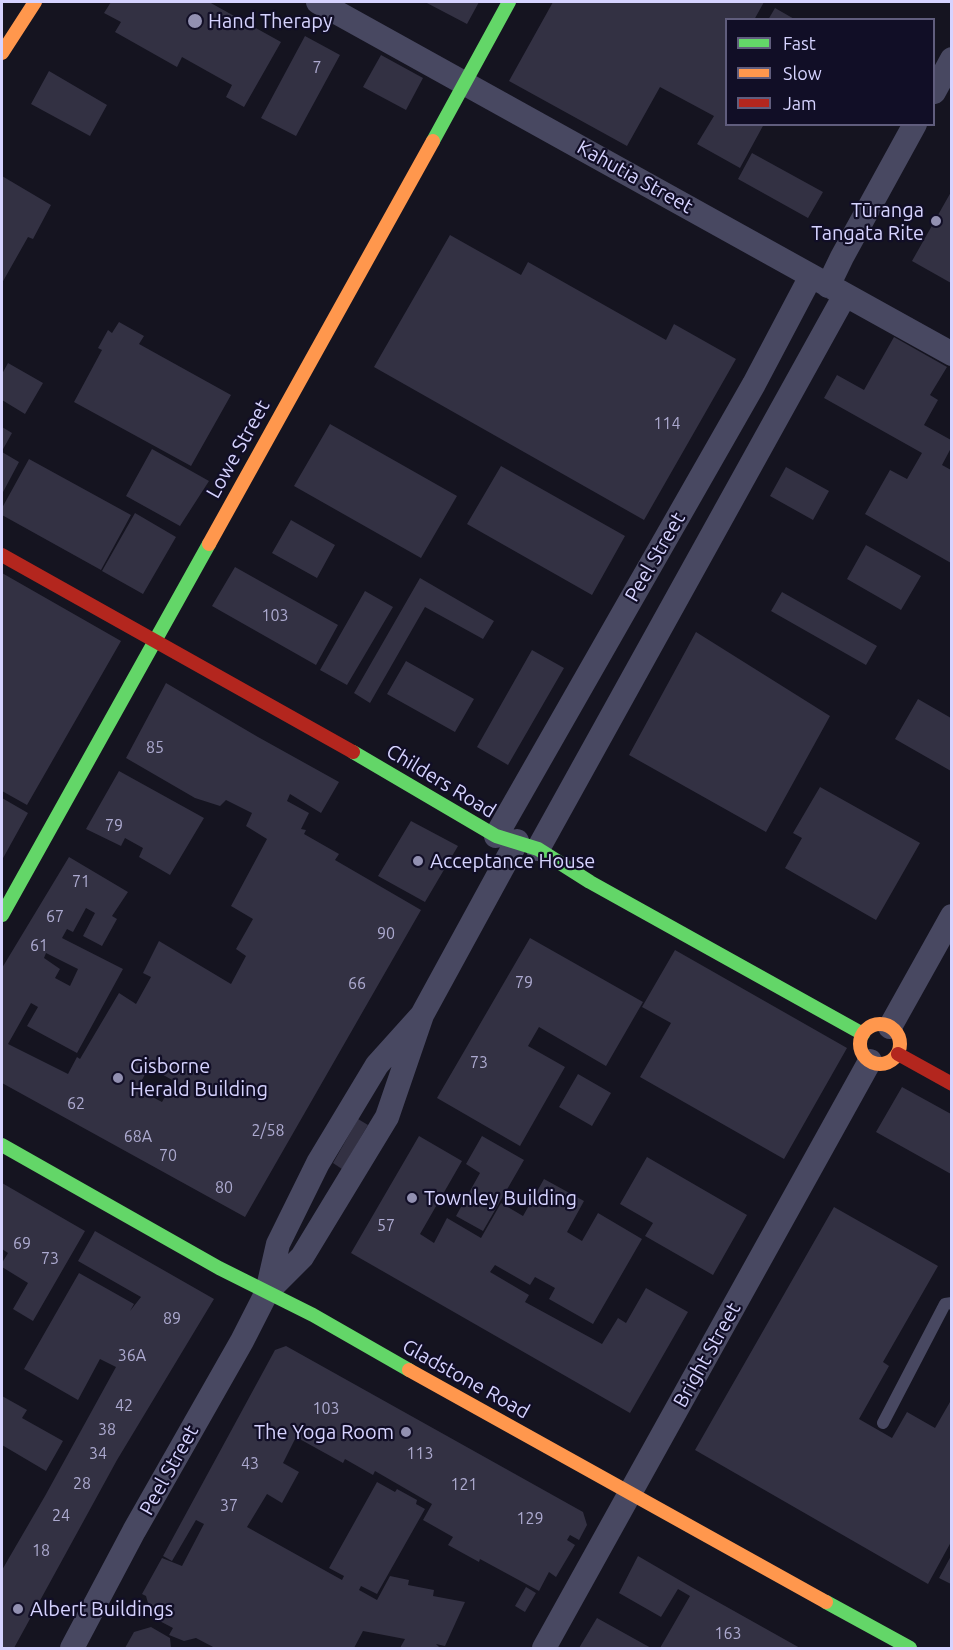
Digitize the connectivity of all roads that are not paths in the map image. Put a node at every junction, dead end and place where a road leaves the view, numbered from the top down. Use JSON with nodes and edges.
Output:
{"nodes":[{"id":1,"x":34,"y":2,"type":"edge"},
{"id":2,"x":318,"y":2,"type":"edge"},
{"id":3,"x":509,"y":2,"type":"edge"},
{"id":4,"x":2,"y":53,"type":"edge"},
{"id":5,"x":951,"y":59,"type":"edge"},
{"id":6,"x":465,"y":83,"type":"junction"},
{"id":7,"x":935,"y":88,"type":"edge"},
{"id":8,"x":914,"y":126,"type":"edge"},
{"id":9,"x":828,"y":286,"type":"junction"},
{"id":10,"x":951,"y":354,"type":"edge"},
{"id":11,"x":2,"y":555,"type":"edge"},
{"id":12,"x":154,"y":640,"type":"junction"},
{"id":13,"x":517,"y":842,"type":"junction"},
{"id":14,"x":2,"y":915,"type":"edge"},
{"id":15,"x":951,"y":916,"type":"edge"},
{"id":16,"x":422,"y":1015,"type":"junction"},
{"id":17,"x":891,"y":1027,"type":"junction"},
{"id":18,"x":863,"y":1034,"type":"junction"},
{"id":19,"x":898,"y":1054,"type":"junction"},
{"id":20,"x":870,"y":1061,"type":"junction"},
{"id":21,"x":951,"y":1084,"type":"edge"},
{"id":22,"x":2,"y":1145,"type":"edge"},
{"id":23,"x":267,"y":1292,"type":"junction"},
{"id":24,"x":951,"y":1303,"type":"edge"},
{"id":25,"x":883,"y":1423,"type":"dead end"},
{"id":26,"x":631,"y":1494,"type":"junction"},
{"id":27,"x":72,"y":1648,"type":"edge"},
{"id":28,"x":544,"y":1648,"type":"edge"},
{"id":29,"x":910,"y":1648,"type":"edge"}],
"edges":[{"from":1,"to":4,"type":"main road"},
{"from":2,"to":6,"type":"street","name":"Kahutia Street"},
{"from":3,"to":6,"type":"main road","name":"Lowe Street"},
{"from":5,"to":7,"type":"street"},
{"from":6,"to":9,"type":"street","name":"Kahutia Street"},
{"from":6,"to":12,"type":"main road","name":"Lowe Street"},
{"from":8,"to":9,"type":"street","name":"Peel Street"},
{"from":9,"to":10,"type":"street","name":"Kahutia Street"},
{"from":9,"to":13,"type":"street","name":"Peel Street"},
{"from":9,"to":13,"type":"street","name":"Peel Street"},
{"from":11,"to":12,"type":"main road","name":"Childers Road"},
{"from":12,"to":13,"type":"main road","name":"Childers Road"},
{"from":12,"to":14,"type":"main road","name":"Lowe Street"},
{"from":13,"to":16,"type":"street","name":"Peel Street"},
{"from":13,"to":18,"type":"main road","name":"Childers Road"},
{"from":15,"to":17,"type":"street"},
{"from":16,"to":23,"type":"street","name":"Peel Street"},
{"from":16,"to":23,"type":"street","name":"Peel Street"},
{"from":17,"to":18,"type":"main road"},
{"from":17,"to":19,"type":"main road"},
{"from":18,"to":20,"type":"main road"},
{"from":19,"to":20,"type":"main road"},
{"from":19,"to":21,"type":"main road"},
{"from":20,"to":26,"type":"street","name":"Bright Street"},
{"from":22,"to":23,"type":"main road","name":"Gladstone Road"},
{"from":23,"to":26,"type":"main road","name":"Gladstone Road"},
{"from":23,"to":27,"type":"street","name":"Peel Street"},
{"from":24,"to":25,"type":"lane"},
{"from":26,"to":28,"type":"street","name":"Bright Street"},
{"from":26,"to":29,"type":"main road","name":"Gladstone Road"}]}
